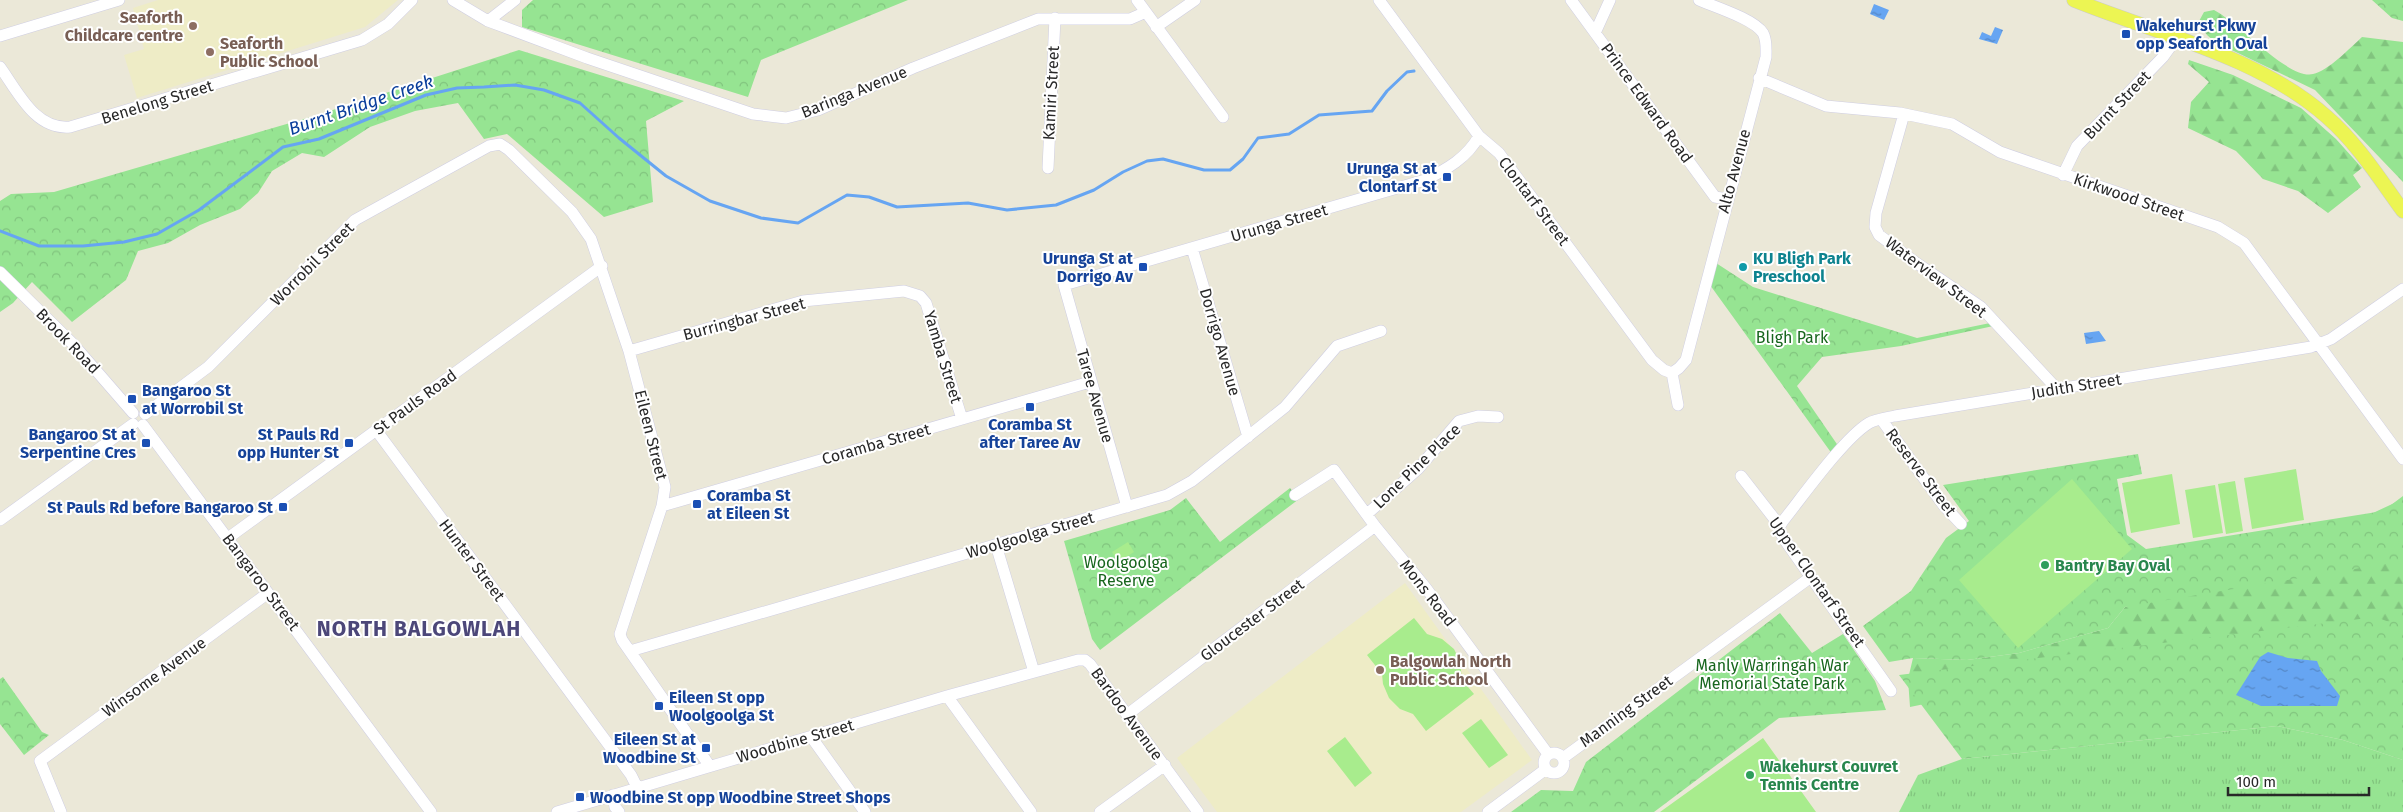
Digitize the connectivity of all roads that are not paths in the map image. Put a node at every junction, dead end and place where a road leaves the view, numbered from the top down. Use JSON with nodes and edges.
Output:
{"nodes":[{"id":1,"x":118,"y":0,"type":"edge"},
{"id":2,"x":412,"y":0,"type":"edge"},
{"id":3,"x":453,"y":0,"type":"edge"},
{"id":4,"x":515,"y":0,"type":"edge"},
{"id":5,"x":1137,"y":0,"type":"edge"},
{"id":6,"x":1195,"y":0,"type":"edge"},
{"id":7,"x":1379,"y":0,"type":"edge"},
{"id":8,"x":1571,"y":0,"type":"edge"},
{"id":9,"x":1610,"y":0,"type":"edge"},
{"id":10,"x":1699,"y":0,"type":"edge"},
{"id":11,"x":2074,"y":0,"type":"edge"},
{"id":12,"x":1146,"y":12,"type":"junction"},
{"id":13,"x":1055,"y":18,"type":"junction"},
{"id":14,"x":488,"y":21,"type":"junction"},
{"id":15,"x":1156,"y":27,"type":"junction"},
{"id":16,"x":1595,"y":33,"type":"junction"},
{"id":17,"x":0,"y":36,"type":"edge"},
{"id":18,"x":2176,"y":39,"type":"junction"},
{"id":19,"x":0,"y":67,"type":"edge"},
{"id":20,"x":1760,"y":78,"type":"junction"},
{"id":21,"x":1904,"y":114,"type":"junction"},
{"id":22,"x":1223,"y":117,"type":"dead end"},
{"id":23,"x":1479,"y":136,"type":"junction"},
{"id":24,"x":500,"y":144,"type":"joint"},
{"id":25,"x":1048,"y":168,"type":"dead end"},
{"id":26,"x":2063,"y":175,"type":"junction"},
{"id":27,"x":1726,"y":199,"type":"junction"},
{"id":28,"x":2403,"y":211,"type":"edge"},
{"id":29,"x":1192,"y":248,"type":"junction"},
{"id":30,"x":602,"y":266,"type":"junction"},
{"id":31,"x":0,"y":272,"type":"edge"},
{"id":32,"x":1064,"y":285,"type":"joint"},
{"id":33,"x":2403,"y":289,"type":"edge"},
{"id":34,"x":920,"y":296,"type":"joint"},
{"id":35,"x":1381,"y":331,"type":"dead end"},
{"id":36,"x":2320,"y":344,"type":"junction"},
{"id":37,"x":629,"y":351,"type":"junction"},
{"id":38,"x":1672,"y":372,"type":"junction"},
{"id":39,"x":1090,"y":382,"type":"junction"},
{"id":40,"x":2057,"y":389,"type":"junction"},
{"id":41,"x":1678,"y":405,"type":"dead end"},
{"id":42,"x":1498,"y":417,"type":"dead end"},
{"id":43,"x":138,"y":419,"type":"junction"},
{"id":44,"x":962,"y":419,"type":"junction"},
{"id":45,"x":1881,"y":419,"type":"junction"},
{"id":46,"x":376,"y":430,"type":"junction"},
{"id":47,"x":1248,"y":437,"type":"junction"},
{"id":48,"x":2403,"y":459,"type":"edge"},
{"id":49,"x":1740,"y":476,"type":"dead end"},
{"id":50,"x":1295,"y":494,"type":"dead end"},
{"id":51,"x":662,"y":506,"type":"junction"},
{"id":52,"x":1127,"y":507,"type":"junction"},
{"id":53,"x":1367,"y":514,"type":"junction"},
{"id":54,"x":0,"y":520,"type":"edge"},
{"id":55,"x":1961,"y":524,"type":"dead end"},
{"id":56,"x":1375,"y":526,"type":"junction"},
{"id":57,"x":1780,"y":526,"type":"junction"},
{"id":58,"x":228,"y":538,"type":"junction"},
{"id":59,"x":996,"y":545,"type":"junction"},
{"id":60,"x":1811,"y":577,"type":"junction"},
{"id":61,"x":268,"y":593,"type":"junction"},
{"id":62,"x":630,"y":651,"type":"junction"},
{"id":63,"x":1034,"y":672,"type":"junction"},
{"id":64,"x":1891,"y":691,"type":"dead end"},
{"id":65,"x":947,"y":696,"type":"junction"},
{"id":66,"x":1128,"y":714,"type":"junction"},
{"id":67,"x":812,"y":738,"type":"junction"},
{"id":68,"x":1548,"y":754,"type":"junction"},
{"id":69,"x":1563,"y":758,"type":"junction"},
{"id":70,"x":709,"y":765,"type":"junction"},
{"id":71,"x":1165,"y":765,"type":"junction"},
{"id":72,"x":1546,"y":769,"type":"junction"},
{"id":73,"x":637,"y":787,"type":"junction"},
{"id":74,"x":613,"y":795,"type":"junction"},
{"id":75,"x":61,"y":812,"type":"edge"},
{"id":76,"x":431,"y":812,"type":"edge"},
{"id":77,"x":557,"y":812,"type":"edge"},
{"id":78,"x":619,"y":812,"type":"edge"},
{"id":79,"x":865,"y":812,"type":"edge"},
{"id":80,"x":1030,"y":812,"type":"edge"},
{"id":81,"x":1100,"y":812,"type":"edge"},
{"id":82,"x":1198,"y":812,"type":"edge"},
{"id":83,"x":1488,"y":812,"type":"edge"}],
"edges":[{"from":1,"to":17,"type":"street"},
{"from":2,"to":19,"type":"street","name":"Benelong Street"},
{"from":3,"to":14,"type":"street","name":"Baringa Avenue"},
{"from":4,"to":14,"type":"street"},
{"from":5,"to":12,"type":"street"},
{"from":6,"to":15,"type":"street"},
{"from":7,"to":23,"type":"street","name":"Clontarf Street"},
{"from":8,"to":16,"type":"street","name":"Prince Edward Road"},
{"from":9,"to":16,"type":"street"},
{"from":10,"to":20,"type":"street","name":"Alto Avenue"},
{"from":11,"to":18,"type":"main road"},
{"from":12,"to":13,"type":"street","name":"Baringa Avenue"},
{"from":12,"to":15,"type":"street"},
{"from":13,"to":14,"type":"street","name":"Baringa Avenue"},
{"from":13,"to":25,"type":"street","name":"Kamiri Street"},
{"from":15,"to":22,"type":"street"},
{"from":16,"to":27,"type":"street","name":"Prince Edward Road"},
{"from":18,"to":26,"type":"street","name":"Burnt Street"},
{"from":18,"to":28,"type":"main road"},
{"from":20,"to":21,"type":"street","name":"Kirkwood Street"},
{"from":20,"to":27,"type":"street","name":"Alto Avenue"},
{"from":21,"to":26,"type":"street","name":"Kirkwood Street"},
{"from":21,"to":40,"type":"street","name":"Waterview Street"},
{"from":23,"to":29,"type":"street","name":"Urunga Street"},
{"from":23,"to":38,"type":"street","name":"Clontarf Street"},
{"from":24,"to":30,"type":"street","name":"Eileen Street"},
{"from":24,"to":43,"type":"street","name":"Worrobil Street"},
{"from":26,"to":36,"type":"street","name":"Kirkwood Street"},
{"from":27,"to":38,"type":"street","name":"Alto Avenue"},
{"from":29,"to":32,"type":"street","name":"Urunga Street"},
{"from":29,"to":47,"type":"street","name":"Dorrigo Avenue"},
{"from":30,"to":37,"type":"street","name":"Eileen Street"},
{"from":30,"to":46,"type":"street","name":"St Pauls Road"},
{"from":31,"to":43,"type":"street","name":"Brook Road"},
{"from":32,"to":39,"type":"street","name":"Taree Avenue"},
{"from":33,"to":36,"type":"street","name":"Judith Street"},
{"from":34,"to":37,"type":"street","name":"Burringbar Street"},
{"from":34,"to":44,"type":"street","name":"Yamba Street"},
{"from":35,"to":47,"type":"street","name":"Woolgoolga Street"},
{"from":36,"to":40,"type":"street","name":"Judith Street"},
{"from":36,"to":48,"type":"street","name":"Kirkwood Street"},
{"from":37,"to":51,"type":"street","name":"Eileen Street"},
{"from":38,"to":41,"type":"street"},
{"from":39,"to":44,"type":"street","name":"Coramba Street"},
{"from":39,"to":52,"type":"street","name":"Taree Avenue"},
{"from":40,"to":45,"type":"street","name":"Judith Street"},
{"from":42,"to":53,"type":"street","name":"Lone Pine Place"},
{"from":43,"to":54,"type":"street","name":"Worrobil Street"},
{"from":43,"to":58,"type":"street","name":"Bangaroo Street"},
{"from":44,"to":51,"type":"street","name":"Coramba Street"},
{"from":45,"to":55,"type":"street","name":"Reserve Street"},
{"from":45,"to":57,"type":"street","name":"Judith Street"},
{"from":46,"to":58,"type":"street","name":"St Pauls Road"},
{"from":46,"to":73,"type":"street","name":"Hunter Street"},
{"from":47,"to":52,"type":"street","name":"Woolgoolga Street"},
{"from":49,"to":57,"type":"street","name":"Upper Clontarf Street"},
{"from":50,"to":53,"type":"street","name":"Mons Road"},
{"from":51,"to":62,"type":"street","name":"Eileen Street"},
{"from":52,"to":59,"type":"street","name":"Woolgoolga Street"},
{"from":53,"to":56,"type":"street","name":"Mons Road"},
{"from":56,"to":66,"type":"street","name":"Gloucester Street"},
{"from":56,"to":68,"type":"street","name":"Mons Road"},
{"from":57,"to":60,"type":"street","name":"Upper Clontarf Street"},
{"from":58,"to":61,"type":"street","name":"Bangaroo Street"},
{"from":59,"to":62,"type":"street","name":"Woolgoolga Street"},
{"from":59,"to":63,"type":"street"},
{"from":60,"to":64,"type":"street","name":"Upper Clontarf Street"},
{"from":60,"to":69,"type":"street","name":"Manning Street"},
{"from":61,"to":75,"type":"street","name":"Winsome Avenue"},
{"from":61,"to":76,"type":"street","name":"Bangaroo Street"},
{"from":62,"to":70,"type":"street","name":"Eileen Street"},
{"from":63,"to":65,"type":"street","name":"Woodbine Street"},
{"from":63,"to":66,"type":"street","name":"Bardoo Avenue"},
{"from":65,"to":67,"type":"street","name":"Woodbine Street"},
{"from":65,"to":80,"type":"street"},
{"from":66,"to":71,"type":"street","name":"Bardoo Avenue"},
{"from":67,"to":70,"type":"street","name":"Woodbine Street"},
{"from":67,"to":79,"type":"street"},
{"from":68,"to":69,"type":"street"},
{"from":68,"to":72,"type":"street"},
{"from":69,"to":72,"type":"street"},
{"from":70,"to":73,"type":"street","name":"Woodbine Street"},
{"from":71,"to":81,"type":"street"},
{"from":71,"to":82,"type":"street","name":"Bardoo Avenue"},
{"from":72,"to":83,"type":"street"},
{"from":73,"to":74,"type":"street","name":"Woodbine Street"},
{"from":74,"to":77,"type":"street","name":"Woodbine Street"},
{"from":74,"to":78,"type":"street"}]}
